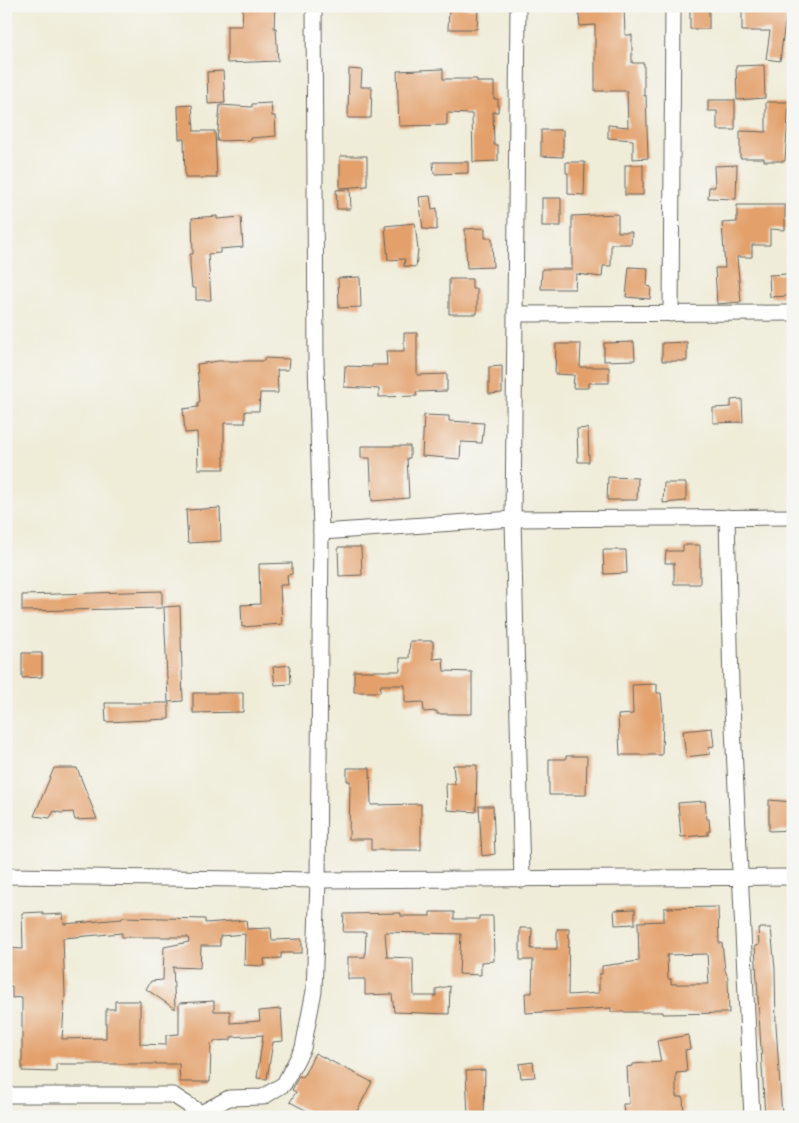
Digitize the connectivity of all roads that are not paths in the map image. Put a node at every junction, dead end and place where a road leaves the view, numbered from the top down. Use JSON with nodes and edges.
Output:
{"nodes":[{"id":1,"x":314,"y":6,"type":"edge"},
{"id":2,"x":518,"y":6,"type":"edge"},
{"id":3,"x":673,"y":6,"type":"edge"},
{"id":4,"x":793,"y":313,"type":"edge"},
{"id":5,"x":515,"y":314,"type":"junction"},
{"id":6,"x":671,"y":314,"type":"junction"},
{"id":7,"x":727,"y":518,"type":"junction"},
{"id":8,"x":793,"y":518,"type":"edge"},
{"id":9,"x":513,"y":519,"type":"junction"},
{"id":10,"x":320,"y":532,"type":"junction"},
{"id":11,"x":6,"y":876,"type":"edge"},
{"id":12,"x":793,"y":878,"type":"edge"},
{"id":13,"x":740,"y":879,"type":"junction"},
{"id":14,"x":318,"y":880,"type":"junction"},
{"id":15,"x":522,"y":880,"type":"junction"},
{"id":16,"x":6,"y":1095,"type":"edge"},
{"id":17,"x":200,"y":1115,"type":"edge"},
{"id":18,"x":752,"y":1117,"type":"edge"}],
"edges":[{"from":1,"to":10,"type":"street"},
{"from":2,"to":5,"type":"street"},
{"from":3,"to":6,"type":"street"},
{"from":4,"to":6,"type":"street"},
{"from":5,"to":6,"type":"street"},
{"from":5,"to":9,"type":"street"},
{"from":7,"to":8,"type":"street"},
{"from":7,"to":9,"type":"street"},
{"from":7,"to":13,"type":"street"},
{"from":9,"to":10,"type":"street"},
{"from":9,"to":15,"type":"street"},
{"from":10,"to":14,"type":"street"},
{"from":11,"to":14,"type":"street"},
{"from":12,"to":13,"type":"street"},
{"from":13,"to":15,"type":"street"},
{"from":13,"to":18,"type":"street"},
{"from":14,"to":15,"type":"street"},
{"from":14,"to":17,"type":"street"},
{"from":16,"to":17,"type":"street"}]}
